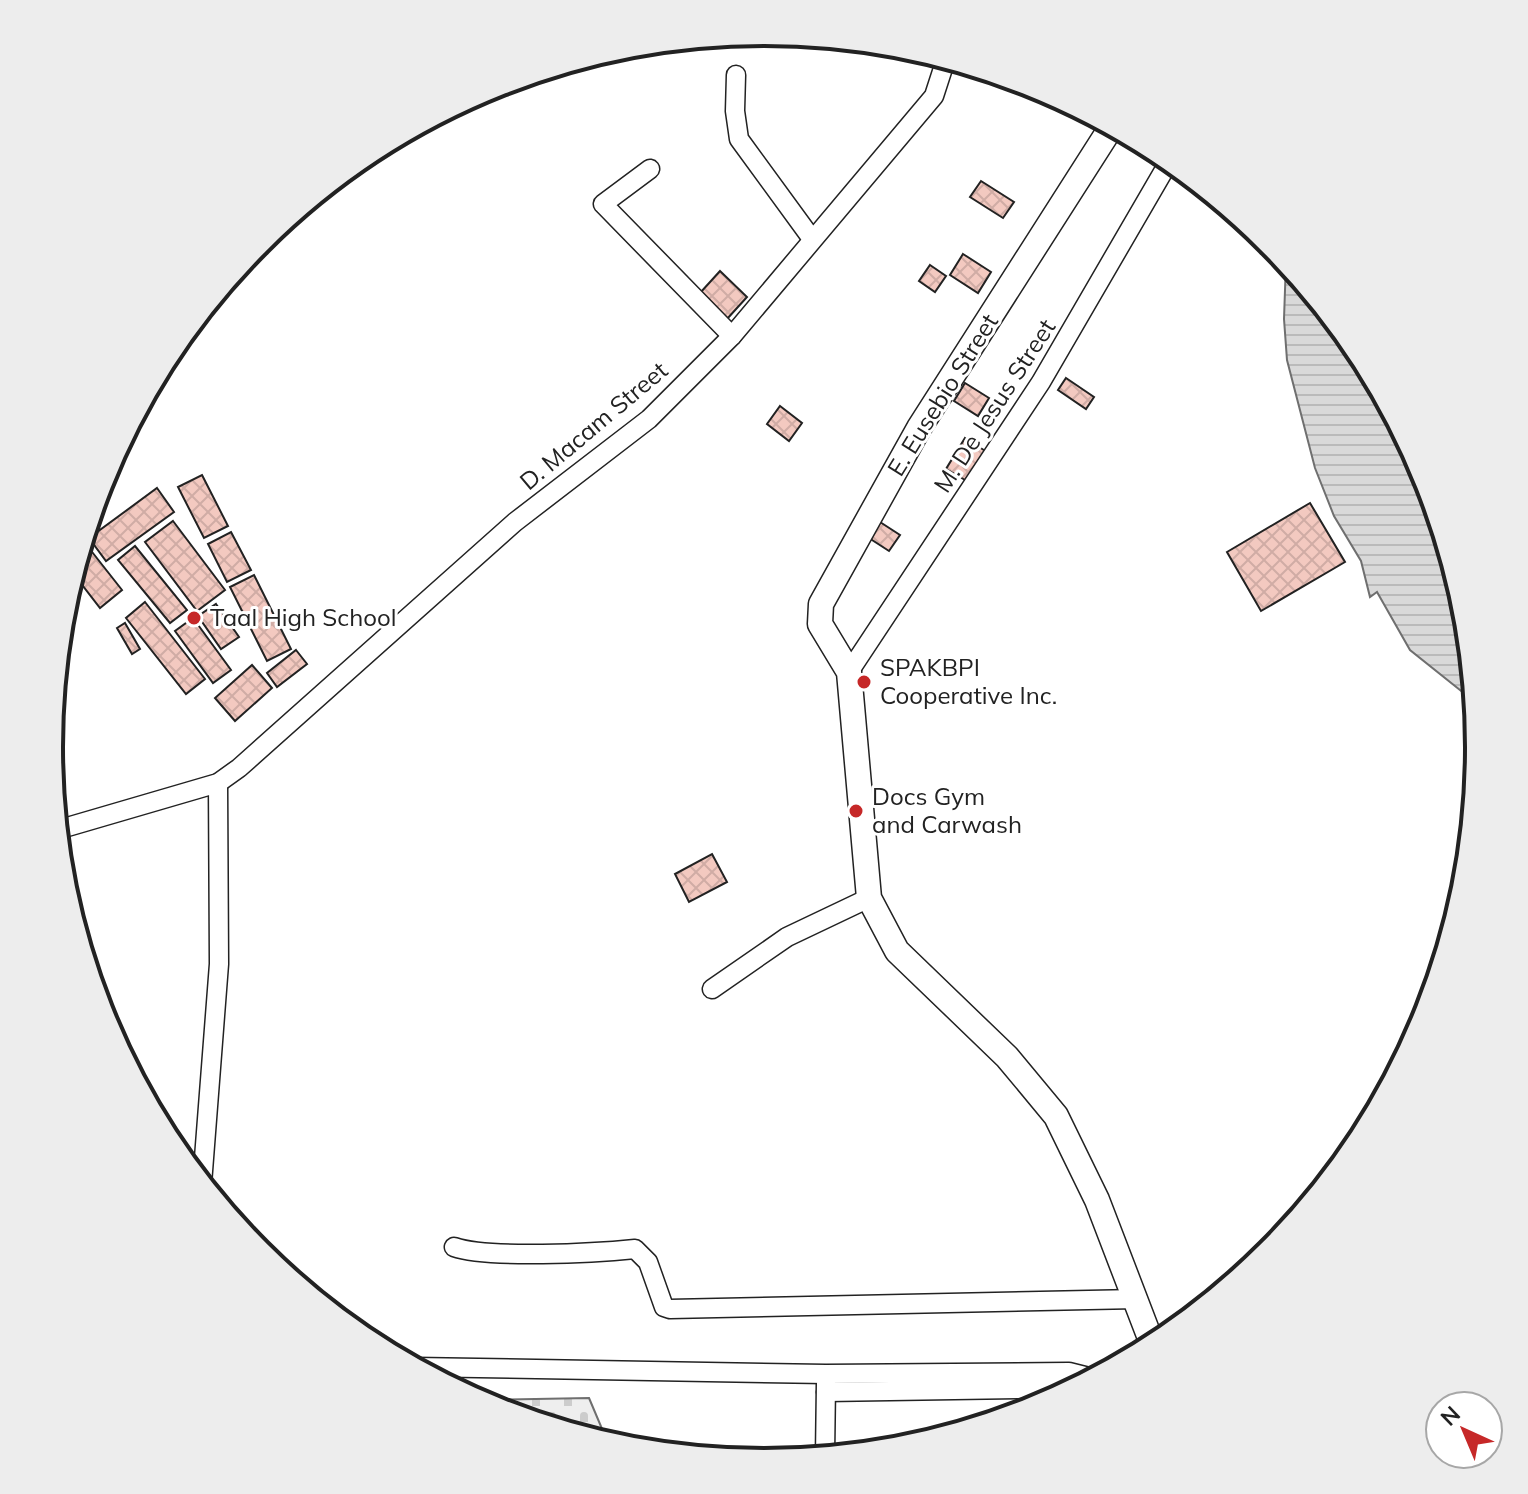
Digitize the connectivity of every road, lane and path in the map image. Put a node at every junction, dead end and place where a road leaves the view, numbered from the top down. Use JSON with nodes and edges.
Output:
{"nodes":[{"id":1,"x":943,"y":69,"type":"edge"},
{"id":2,"x":736,"y":75,"type":"dead end"},
{"id":3,"x":1106,"y":136,"type":"edge"},
{"id":4,"x":650,"y":169,"type":"dead end"},
{"id":5,"x":1163,"y":171,"type":"edge"},
{"id":6,"x":812,"y":239,"type":"junction"},
{"id":7,"x":732,"y":336,"type":"junction"},
{"id":8,"x":849,"y":672,"type":"junction"},
{"id":9,"x":218,"y":783,"type":"junction"},
{"id":10,"x":68,"y":827,"type":"edge"},
{"id":11,"x":869,"y":898,"type":"junction"},
{"id":12,"x":712,"y":989,"type":"dead end"},
{"id":13,"x":205,"y":1156,"type":"junction"},
{"id":14,"x":197,"y":1159,"type":"edge"},
{"id":15,"x":204,"y":1168,"type":"edge"},
{"id":16,"x":454,"y":1247,"type":"dead end"},
{"id":17,"x":1137,"y":1299,"type":"junction"},
{"id":18,"x":1148,"y":1333,"type":"edge"},
{"id":19,"x":439,"y":1368,"type":"edge"},
{"id":20,"x":1077,"y":1374,"type":"edge"},
{"id":21,"x":826,"y":1383,"type":"junction"},
{"id":22,"x":1049,"y":1387,"type":"edge"},
{"id":23,"x":825,"y":1445,"type":"edge"}],
"edges":[{"from":1,"to":6,"type":"street","name":"D. Macam Street"},
{"from":2,"to":6,"type":"street"},
{"from":3,"to":8,"type":"main road","name":"E. Eusebio Street"},
{"from":4,"to":7,"type":"street"},
{"from":5,"to":8,"type":"street","name":"M. De Jesus Street"},
{"from":6,"to":7,"type":"street","name":"D. Macam Street"},
{"from":7,"to":9,"type":"street","name":"D. Macam Street"},
{"from":8,"to":11,"type":"main road"},
{"from":9,"to":10,"type":"street"},
{"from":9,"to":13,"type":"street"},
{"from":11,"to":12,"type":"street"},
{"from":11,"to":17,"type":"main road"},
{"from":13,"to":14,"type":"street"},
{"from":13,"to":15,"type":"street"},
{"from":16,"to":17,"type":"street"},
{"from":17,"to":18,"type":"main road"},
{"from":19,"to":21,"type":"street"},
{"from":20,"to":21,"type":"street"},
{"from":21,"to":22,"type":"street"},
{"from":21,"to":23,"type":"street"}]}
